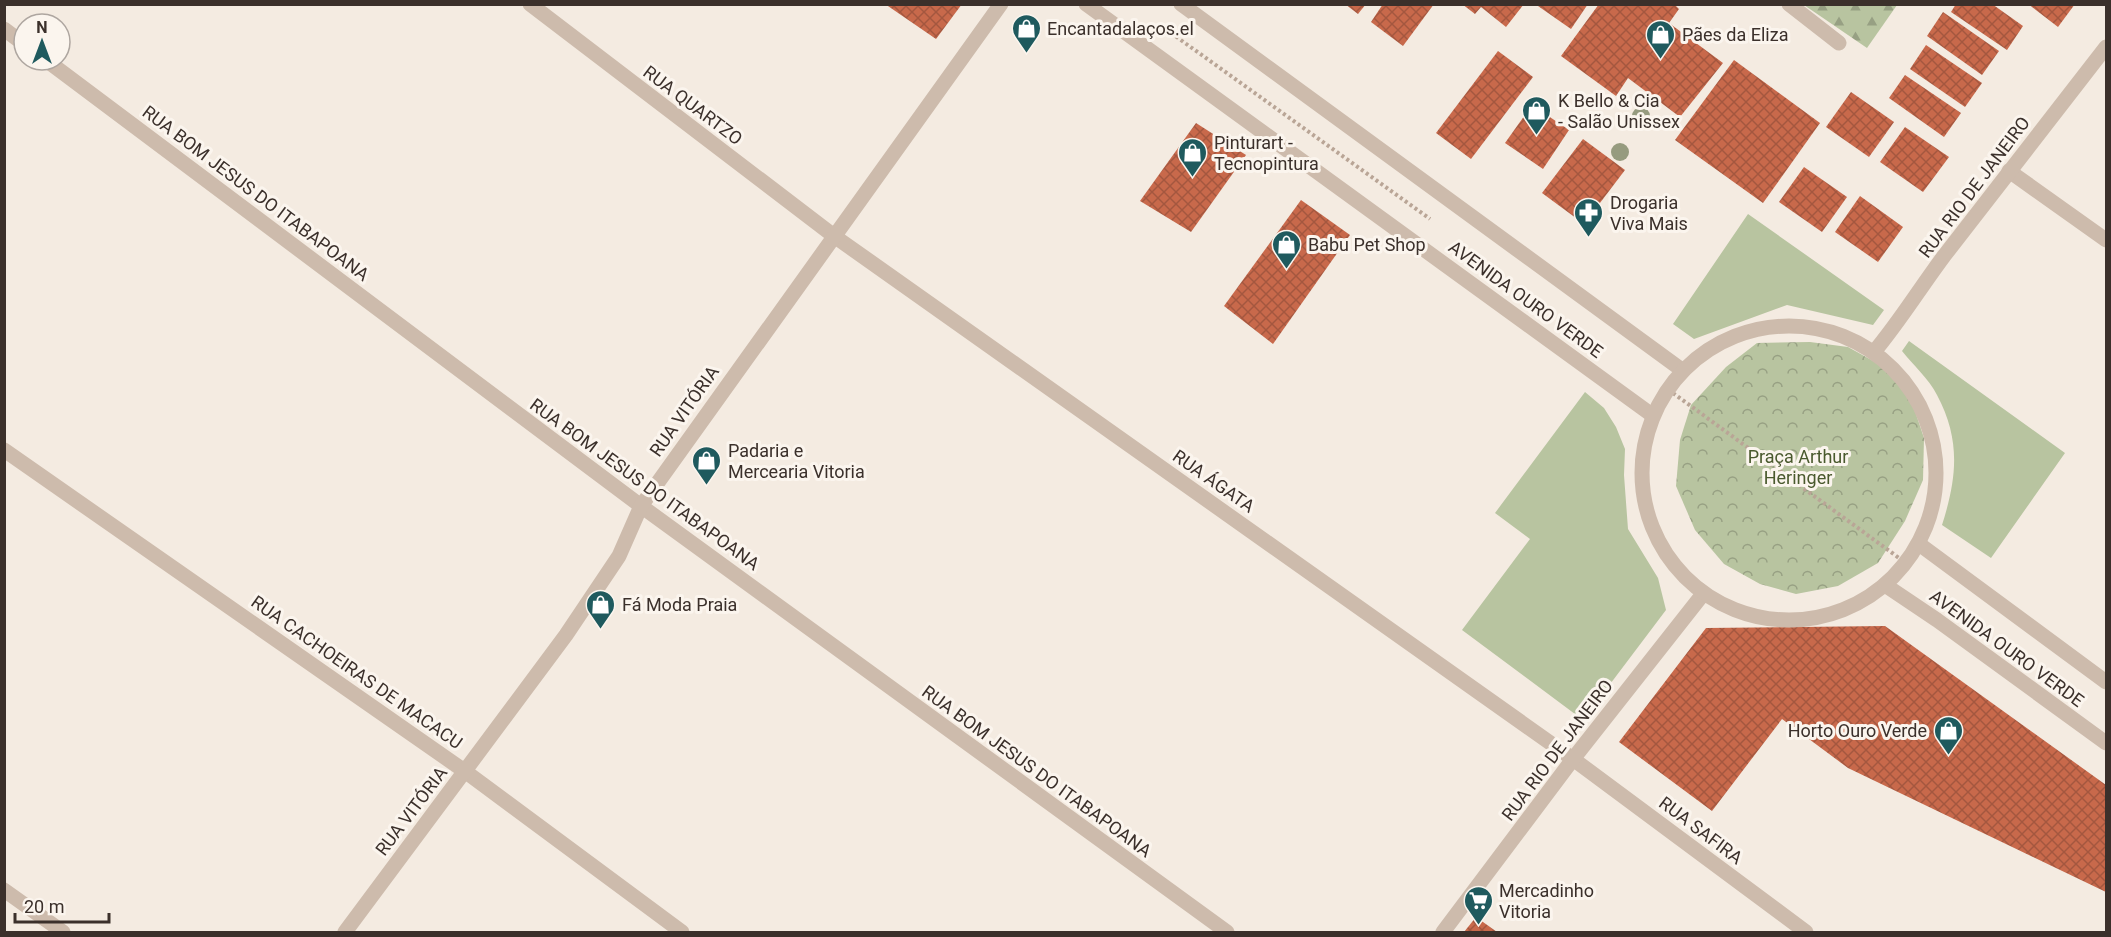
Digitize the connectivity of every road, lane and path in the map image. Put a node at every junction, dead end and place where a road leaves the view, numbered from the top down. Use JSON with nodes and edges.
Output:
{"nodes":[{"id":1,"x":530,"y":4,"type":"edge"},
{"id":2,"x":1000,"y":4,"type":"edge"},
{"id":3,"x":1086,"y":4,"type":"edge"},
{"id":4,"x":1181,"y":4,"type":"edge"},
{"id":5,"x":1789,"y":4,"type":"edge"},
{"id":6,"x":1839,"y":44,"type":"dead end"},
{"id":7,"x":2106,"y":47,"type":"edge"},
{"id":8,"x":62,"y":72,"type":"edge"},
{"id":9,"x":2009,"y":171,"type":"junction"},
{"id":10,"x":834,"y":236,"type":"junction"},
{"id":11,"x":2106,"y":240,"type":"edge"},
{"id":12,"x":1874,"y":352,"type":"junction"},
{"id":13,"x":1682,"y":370,"type":"junction"},
{"id":14,"x":1652,"y":415,"type":"junction"},
{"id":15,"x":4,"y":450,"type":"edge"},
{"id":16,"x":641,"y":506,"type":"junction"},
{"id":17,"x":1919,"y":543,"type":"junction"},
{"id":18,"x":1885,"y":585,"type":"junction"},
{"id":19,"x":1703,"y":594,"type":"junction"},
{"id":20,"x":2106,"y":682,"type":"edge"},
{"id":21,"x":2106,"y":743,"type":"edge"},
{"id":22,"x":1573,"y":759,"type":"junction"},
{"id":23,"x":466,"y":772,"type":"junction"},
{"id":24,"x":4,"y":890,"type":"edge"},
{"id":25,"x":63,"y":933,"type":"edge"},
{"id":26,"x":345,"y":933,"type":"edge"},
{"id":27,"x":682,"y":933,"type":"edge"},
{"id":28,"x":1227,"y":933,"type":"edge"},
{"id":29,"x":1443,"y":933,"type":"edge"},
{"id":30,"x":1806,"y":933,"type":"edge"}],
"edges":[{"from":1,"to":10,"type":"street","name":"RUA QUARTZO"},
{"from":2,"to":10,"type":"street","name":"RUA VITÓRIA"},
{"from":3,"to":14,"type":"street","name":"AVENIDA OURO VERDE"},
{"from":4,"to":13,"type":"street","name":"AVENIDA OURO VERDE"},
{"from":5,"to":6,"type":"street"},
{"from":7,"to":9,"type":"street","name":"RUA RIO DE JANEIRO"},
{"from":8,"to":16,"type":"street","name":"RUA BOM JESUS DO ITABAPOANA"},
{"from":9,"to":11,"type":"street"},
{"from":9,"to":12,"type":"street","name":"RUA RIO DE JANEIRO"},
{"from":10,"to":16,"type":"street","name":"RUA VITÓRIA"},
{"from":10,"to":22,"type":"street","name":"RUA ÁGATA"},
{"from":12,"to":13,"type":"street"},
{"from":12,"to":17,"type":"street"},
{"from":13,"to":14,"type":"street"},
{"from":14,"to":19,"type":"street"},
{"from":15,"to":23,"type":"street","name":"RUA CACHOEIRAS DE MACACU"},
{"from":16,"to":23,"type":"street","name":"RUA VITÓRIA"},
{"from":16,"to":28,"type":"street","name":"RUA BOM JESUS DO ITABAPOANA"},
{"from":17,"to":18,"type":"street"},
{"from":17,"to":20,"type":"street","name":"AVENIDA OURO VERDE"},
{"from":18,"to":19,"type":"street"},
{"from":18,"to":21,"type":"street","name":"AVENIDA OURO VERDE"},
{"from":19,"to":22,"type":"street","name":"RUA RIO DE JANEIRO"},
{"from":22,"to":29,"type":"street","name":"RUA RIO DE JANEIRO"},
{"from":22,"to":30,"type":"street","name":"RUA SAFIRA"},
{"from":23,"to":26,"type":"street","name":"RUA VITÓRIA"},
{"from":23,"to":27,"type":"street","name":"RUA CACHOEIRAS DE MACACU"},
{"from":24,"to":25,"type":"street"}]}
